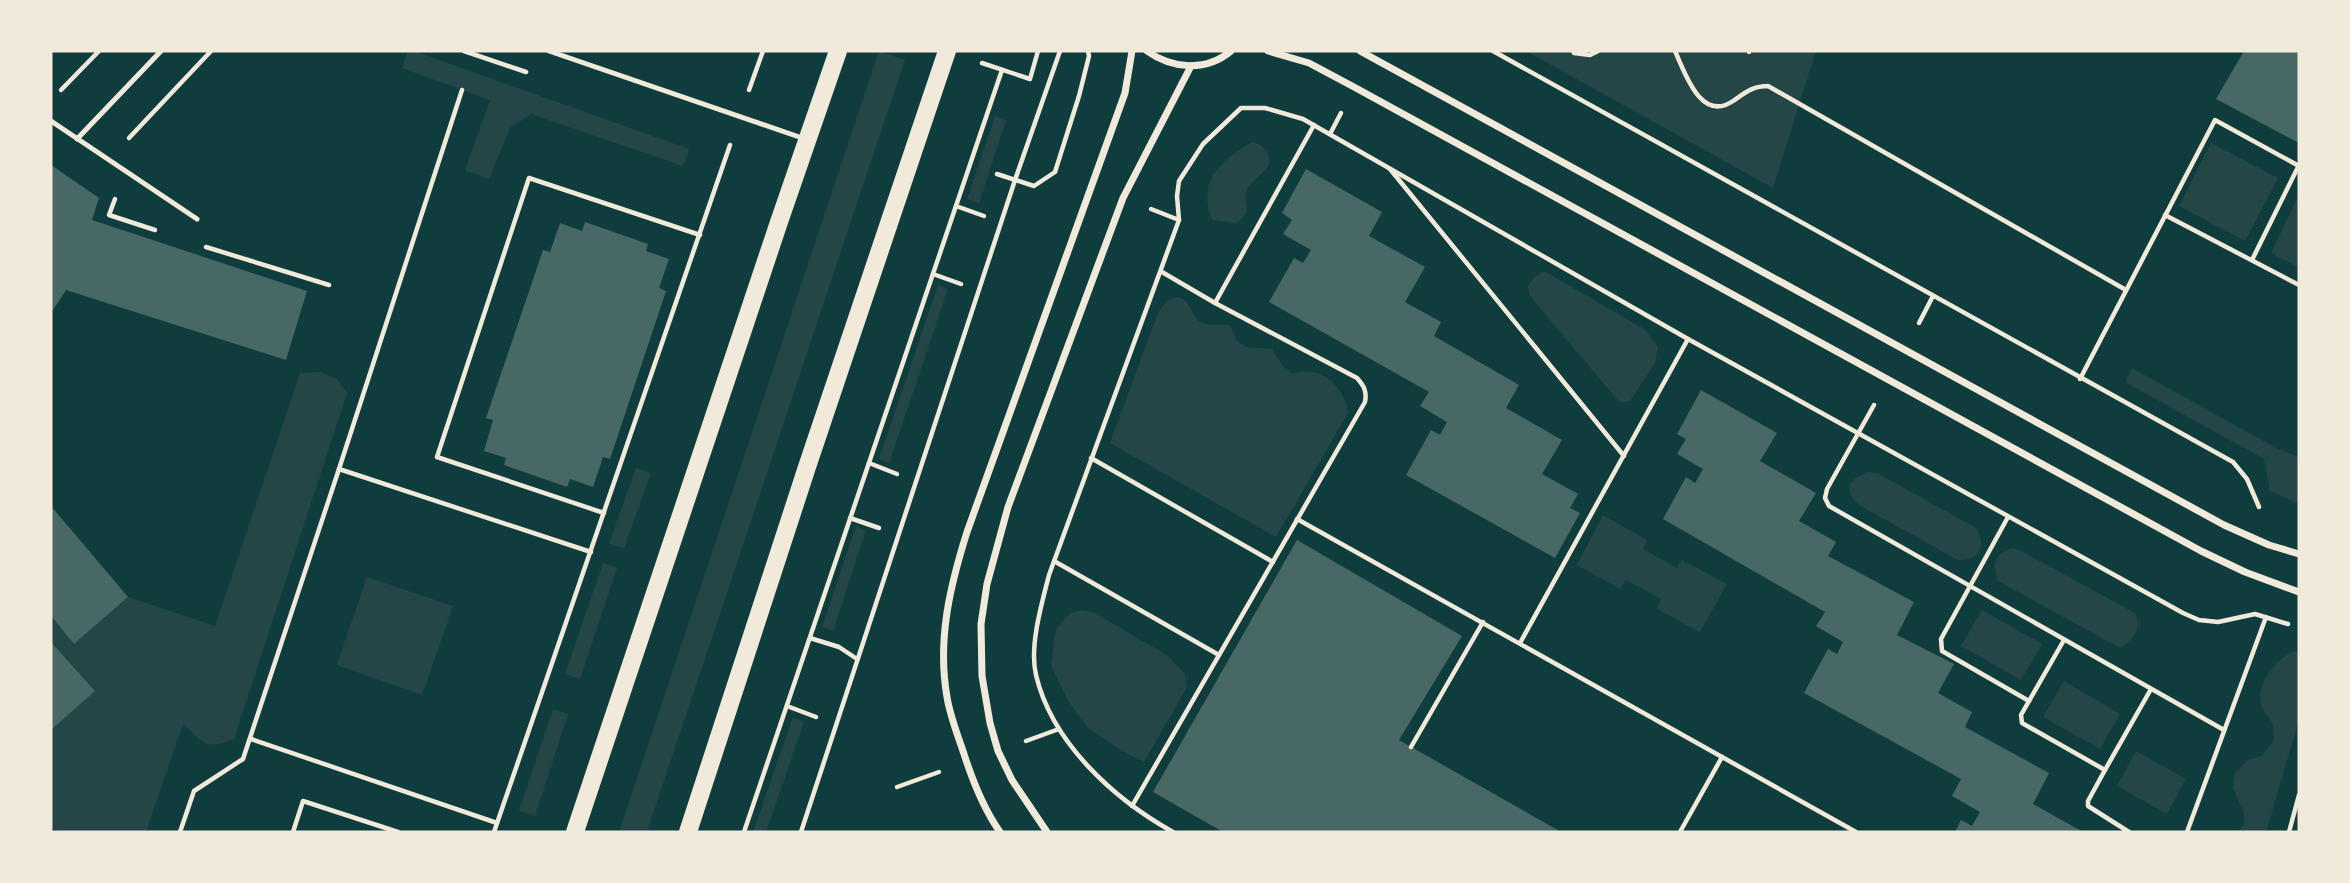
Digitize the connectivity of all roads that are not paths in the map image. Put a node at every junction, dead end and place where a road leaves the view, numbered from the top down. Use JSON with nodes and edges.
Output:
{"nodes":[{"id":1,"x":161,"y":51,"type":"edge"},
{"id":2,"x":549,"y":51,"type":"edge"},
{"id":3,"x":838,"y":51,"type":"edge"},
{"id":4,"x":1132,"y":51,"type":"edge"},
{"id":5,"x":1147,"y":51,"type":"edge"},
{"id":6,"x":1231,"y":51,"type":"edge"},
{"id":7,"x":1268,"y":51,"type":"edge"},
{"id":8,"x":1360,"y":51,"type":"edge"},
{"id":9,"x":946,"y":52,"type":"edge"},
{"id":10,"x":1191,"y":66,"type":"junction"},
{"id":11,"x":51,"y":121,"type":"edge"},
{"id":12,"x":77,"y":139,"type":"junction"},
{"id":13,"x":808,"y":140,"type":"junction"},
{"id":14,"x":197,"y":219,"type":"dead end"},
{"id":15,"x":2299,"y":554,"type":"edge"},
{"id":16,"x":2299,"y":592,"type":"edge"},
{"id":17,"x":575,"y":832,"type":"edge"},
{"id":18,"x":688,"y":832,"type":"edge"},
{"id":19,"x":1000,"y":832,"type":"edge"},
{"id":20,"x":1047,"y":832,"type":"edge"}],
"edges":[{"from":1,"to":12,"type":"lane"},
{"from":2,"to":13,"type":"lane"},
{"from":3,"to":13,"type":"main road"},
{"from":4,"to":19,"type":"street"},
{"from":5,"to":10,"type":"street"},
{"from":6,"to":10,"type":"street"},
{"from":7,"to":16,"type":"street"},
{"from":8,"to":15,"type":"street"},
{"from":9,"to":18,"type":"main road"},
{"from":10,"to":20,"type":"street"},
{"from":11,"to":12,"type":"lane"},
{"from":12,"to":14,"type":"lane"},
{"from":13,"to":17,"type":"main road"}]}
